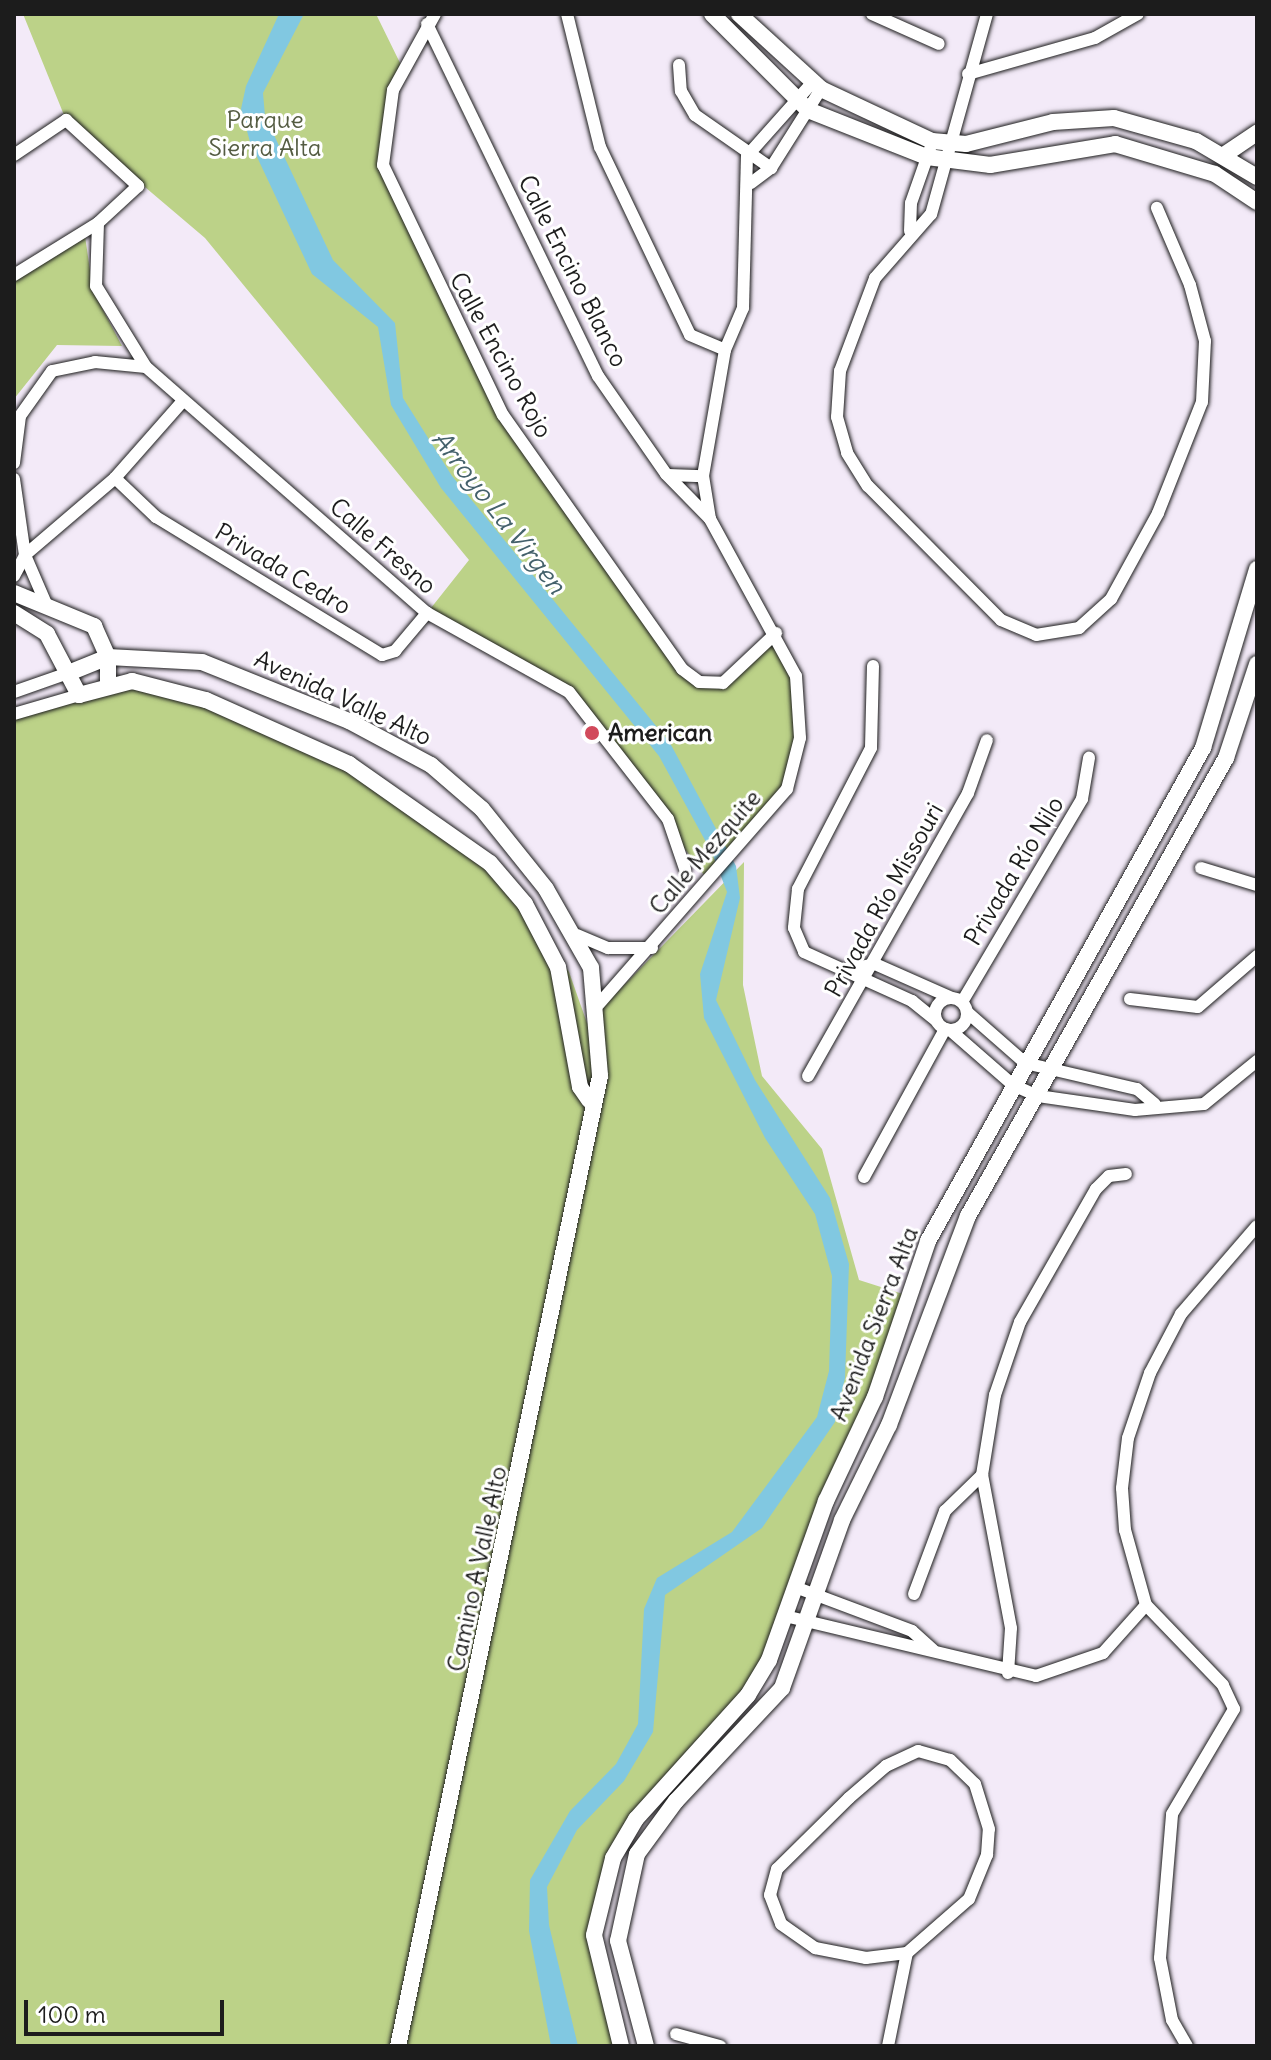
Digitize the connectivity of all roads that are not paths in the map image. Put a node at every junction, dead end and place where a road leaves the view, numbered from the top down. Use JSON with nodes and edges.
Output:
{"nodes":[{"id":1,"x":567,"y":14,"type":"edge"},
{"id":2,"x":712,"y":14,"type":"edge"},
{"id":3,"x":739,"y":14,"type":"edge"},
{"id":4,"x":872,"y":14,"type":"edge"},
{"id":5,"x":987,"y":14,"type":"edge"},
{"id":6,"x":1138,"y":14,"type":"edge"},
{"id":7,"x":431,"y":19,"type":"edge"},
{"id":8,"x":939,"y":44,"type":"dead end"},
{"id":9,"x":679,"y":65,"type":"dead end"},
{"id":10,"x":968,"y":74,"type":"junction"},
{"id":11,"x":817,"y":86,"type":"junction"},
{"id":12,"x":803,"y":106,"type":"junction"},
{"id":13,"x":952,"y":125,"type":"junction"},
{"id":14,"x":1257,"y":133,"type":"edge"},
{"id":15,"x":951,"y":144,"type":"junction"},
{"id":16,"x":930,"y":149,"type":"junction"},
{"id":17,"x":14,"y":155,"type":"edge"},
{"id":18,"x":1224,"y":155,"type":"junction"},
{"id":19,"x":747,"y":156,"type":"junction"},
{"id":20,"x":947,"y":162,"type":"junction"},
{"id":21,"x":771,"y":168,"type":"junction"},
{"id":22,"x":1257,"y":177,"type":"edge"},
{"id":23,"x":751,"y":183,"type":"junction"},
{"id":24,"x":1257,"y":202,"type":"edge"},
{"id":25,"x":1157,"y":208,"type":"dead end"},
{"id":26,"x":98,"y":223,"type":"junction"},
{"id":27,"x":910,"y":231,"type":"junction"},
{"id":28,"x":14,"y":275,"type":"edge"},
{"id":29,"x":725,"y":350,"type":"junction"},
{"id":30,"x":146,"y":367,"type":"junction"},
{"id":31,"x":183,"y":401,"type":"junction"},
{"id":32,"x":17,"y":415,"type":"edge"},
{"id":33,"x":14,"y":463,"type":"edge"},
{"id":34,"x":666,"y":474,"type":"junction"},
{"id":35,"x":703,"y":476,"type":"junction"},
{"id":36,"x":115,"y":478,"type":"junction"},
{"id":37,"x":14,"y":479,"type":"edge"},
{"id":38,"x":710,"y":519,"type":"junction"},
{"id":39,"x":25,"y":555,"type":"junction"},
{"id":40,"x":1257,"y":569,"type":"edge"},
{"id":41,"x":14,"y":576,"type":"edge"},
{"id":42,"x":14,"y":593,"type":"edge"},
{"id":43,"x":47,"y":606,"type":"junction"},
{"id":44,"x":14,"y":613,"type":"edge"},
{"id":45,"x":427,"y":613,"type":"junction"},
{"id":46,"x":776,"y":633,"type":"junction"},
{"id":47,"x":108,"y":657,"type":"junction"},
{"id":48,"x":1257,"y":664,"type":"edge"},
{"id":49,"x":873,"y":666,"type":"dead end"},
{"id":50,"x":71,"y":672,"type":"junction"},
{"id":51,"x":108,"y":683,"type":"junction"},
{"id":52,"x":14,"y":692,"type":"edge"},
{"id":53,"x":79,"y":695,"type":"junction"},
{"id":54,"x":14,"y":714,"type":"edge"},
{"id":55,"x":987,"y":740,"type":"dead end"},
{"id":56,"x":1203,"y":748,"type":"junction"},
{"id":57,"x":1089,"y":758,"type":"dead end"},
{"id":58,"x":1226,"y":758,"type":"junction"},
{"id":59,"x":1201,"y":868,"type":"dead end"},
{"id":60,"x":685,"y":869,"type":"dead end"},
{"id":61,"x":1257,"y":885,"type":"edge"},
{"id":62,"x":577,"y":935,"type":"junction"},
{"id":63,"x":652,"y":948,"type":"junction"},
{"id":64,"x":1255,"y":963,"type":"edge"},
{"id":65,"x":875,"y":964,"type":"junction"},
{"id":66,"x":847,"y":970,"type":"junction"},
{"id":67,"x":864,"y":983,"type":"junction"},
{"id":68,"x":1130,"y":999,"type":"dead end"},
{"id":69,"x":599,"y":1004,"type":"junction"},
{"id":70,"x":960,"y":1004,"type":"junction"},
{"id":71,"x":944,"y":1027,"type":"junction"},
{"id":72,"x":1257,"y":1061,"type":"edge"},
{"id":73,"x":1025,"y":1063,"type":"junction"},
{"id":74,"x":1051,"y":1071,"type":"junction"},
{"id":75,"x":808,"y":1076,"type":"dead end"},
{"id":76,"x":1106,"y":1082,"type":"junction"},
{"id":77,"x":1013,"y":1085,"type":"junction"},
{"id":78,"x":1038,"y":1096,"type":"junction"},
{"id":79,"x":589,"y":1100,"type":"junction"},
{"id":80,"x":1102,"y":1104,"type":"junction"},
{"id":81,"x":1155,"y":1104,"type":"junction"},
{"id":82,"x":1126,"y":1174,"type":"dead end"},
{"id":83,"x":864,"y":1177,"type":"dead end"},
{"id":84,"x":1257,"y":1226,"type":"edge"},
{"id":85,"x":893,"y":1347,"type":"junction"},
{"id":86,"x":914,"y":1353,"type":"junction"},
{"id":87,"x":982,"y":1475,"type":"junction"},
{"id":88,"x":795,"y":1587,"type":"junction"},
{"id":89,"x":914,"y":1594,"type":"dead end"},
{"id":90,"x":817,"y":1596,"type":"junction"},
{"id":91,"x":1146,"y":1605,"type":"junction"},
{"id":92,"x":785,"y":1616,"type":"junction"},
{"id":93,"x":880,"y":1620,"type":"junction"},
{"id":94,"x":809,"y":1625,"type":"junction"},
{"id":95,"x":874,"y":1640,"type":"junction"},
{"id":96,"x":933,"y":1650,"type":"junction"},
{"id":97,"x":1008,"y":1673,"type":"junction"},
{"id":98,"x":907,"y":1953,"type":"junction"},
{"id":99,"x":676,"y":2034,"type":"dead end"},
{"id":100,"x":398,"y":2046,"type":"edge"},
{"id":101,"x":621,"y":2046,"type":"edge"},
{"id":102,"x":646,"y":2046,"type":"edge"},
{"id":103,"x":720,"y":2046,"type":"edge"},
{"id":104,"x":888,"y":2046,"type":"edge"},
{"id":105,"x":1187,"y":2046,"type":"edge"}],
"edges":[{"from":1,"to":29,"type":"street"},
{"from":2,"to":12,"type":"street"},
{"from":3,"to":11,"type":"street"},
{"from":4,"to":8,"type":"street"},
{"from":5,"to":10,"type":"street"},
{"from":6,"to":10,"type":"street"},
{"from":7,"to":34,"type":"street","name":"Calle Encino Blanco"},
{"from":7,"to":46,"type":"street","name":"Calle Encino Rojo"},
{"from":9,"to":19,"type":"street"},
{"from":10,"to":13,"type":"street"},
{"from":11,"to":12,"type":"street"},
{"from":11,"to":16,"type":"street"},
{"from":12,"to":16,"type":"street"},
{"from":12,"to":19,"type":"street"},
{"from":12,"to":21,"type":"street"},
{"from":13,"to":15,"type":"street"},
{"from":13,"to":16,"type":"street"},
{"from":14,"to":18,"type":"street"},
{"from":15,"to":16,"type":"street"},
{"from":15,"to":18,"type":"street"},
{"from":15,"to":20,"type":"street"},
{"from":16,"to":20,"type":"street"},
{"from":16,"to":27,"type":"street"},
{"from":17,"to":26,"type":"street"},
{"from":18,"to":22,"type":"street"},
{"from":19,"to":21,"type":"street"},
{"from":19,"to":23,"type":"street"},
{"from":20,"to":24,"type":"street"},
{"from":20,"to":27,"type":"street"},
{"from":21,"to":23,"type":"street"},
{"from":23,"to":29,"type":"street"},
{"from":25,"to":27,"type":"street"},
{"from":26,"to":28,"type":"street"},
{"from":26,"to":30,"type":"street","name":"Calle Fresno"},
{"from":29,"to":35,"type":"street"},
{"from":30,"to":31,"type":"street","name":"Calle Fresno"},
{"from":30,"to":32,"type":"street"},
{"from":31,"to":36,"type":"street"},
{"from":31,"to":45,"type":"street","name":"Calle Fresno"},
{"from":32,"to":33,"type":"street"},
{"from":34,"to":35,"type":"street"},
{"from":34,"to":38,"type":"street","name":"Calle Encino Blanco"},
{"from":35,"to":38,"type":"street"},
{"from":36,"to":39,"type":"street"},
{"from":36,"to":45,"type":"street","name":"Privada Cedro"},
{"from":37,"to":39,"type":"street"},
{"from":38,"to":46,"type":"street","name":"Calle Mezquite"},
{"from":39,"to":41,"type":"street"},
{"from":39,"to":43,"type":"street"},
{"from":40,"to":56,"type":"street","name":"Avenida Sierra Alta"},
{"from":42,"to":43,"type":"street"},
{"from":43,"to":47,"type":"street"},
{"from":44,"to":50,"type":"street"},
{"from":45,"to":60,"type":"street","name":"Calle Fresno"},
{"from":46,"to":63,"type":"street","name":"Calle Mezquite"},
{"from":47,"to":50,"type":"street","name":"Avenida Valle Alto"},
{"from":47,"to":51,"type":"street"},
{"from":47,"to":62,"type":"street","name":"Avenida Valle Alto"},
{"from":48,"to":58,"type":"street","name":"Avenida Sierra Alta"},
{"from":49,"to":66,"type":"street"},
{"from":50,"to":52,"type":"street","name":"Avenida Valle Alto"},
{"from":50,"to":53,"type":"street"},
{"from":51,"to":53,"type":"street"},
{"from":51,"to":79,"type":"street"},
{"from":53,"to":54,"type":"street"},
{"from":55,"to":65,"type":"street","name":"Privada Río Missouri"},
{"from":56,"to":58,"type":"street"},
{"from":56,"to":73,"type":"street","name":"Avenida Sierra Alta"},
{"from":57,"to":70,"type":"street","name":"Privada Río Nilo"},
{"from":58,"to":74,"type":"street","name":"Avenida Sierra Alta"},
{"from":59,"to":61,"type":"street"},
{"from":62,"to":63,"type":"street","name":"Calle Mezquite"},
{"from":62,"to":69,"type":"street","name":"Avenida Valle Alto"},
{"from":63,"to":69,"type":"street","name":"Calle Mezquite"},
{"from":64,"to":68,"type":"street"},
{"from":65,"to":66,"type":"street"},
{"from":65,"to":67,"type":"street","name":"Privada Río Missouri"},
{"from":65,"to":70,"type":"street"},
{"from":66,"to":67,"type":"street"},
{"from":67,"to":71,"type":"street"},
{"from":67,"to":75,"type":"street","name":"Privada Río Missouri"},
{"from":69,"to":79,"type":"street","name":"Avenida Valle Alto"},
{"from":70,"to":71,"type":"street"},
{"from":70,"to":71,"type":"street"},
{"from":70,"to":73,"type":"street"},
{"from":71,"to":77,"type":"street"},
{"from":71,"to":83,"type":"street"},
{"from":72,"to":81,"type":"street"},
{"from":73,"to":74,"type":"street"},
{"from":73,"to":77,"type":"street","name":"Avenida Sierra Alta"},
{"from":74,"to":76,"type":"street"},
{"from":74,"to":78,"type":"street","name":"Avenida Sierra Alta"},
{"from":76,"to":80,"type":"street"},
{"from":76,"to":81,"type":"street"},
{"from":77,"to":78,"type":"street"},
{"from":77,"to":85,"type":"street","name":"Avenida Sierra Alta"},
{"from":78,"to":80,"type":"street"},
{"from":78,"to":86,"type":"street","name":"Avenida Sierra Alta"},
{"from":79,"to":100,"type":"street","name":"Camino A Valle Alto"},
{"from":80,"to":81,"type":"street"},
{"from":82,"to":87,"type":"street"},
{"from":84,"to":91,"type":"street"},
{"from":85,"to":86,"type":"street"},
{"from":85,"to":88,"type":"street","name":"Avenida Sierra Alta"},
{"from":86,"to":90,"type":"street","name":"Avenida Sierra Alta"},
{"from":87,"to":89,"type":"street"},
{"from":87,"to":97,"type":"street"},
{"from":88,"to":90,"type":"street"},
{"from":88,"to":92,"type":"street","name":"Avenida Sierra Alta"},
{"from":90,"to":93,"type":"street"},
{"from":90,"to":94,"type":"street","name":"Avenida Sierra Alta"},
{"from":91,"to":97,"type":"street"},
{"from":91,"to":105,"type":"street"},
{"from":92,"to":94,"type":"street"},
{"from":92,"to":101,"type":"street","name":"Avenida Sierra Alta"},
{"from":93,"to":95,"type":"street"},
{"from":93,"to":96,"type":"street"},
{"from":94,"to":95,"type":"street"},
{"from":94,"to":102,"type":"street","name":"Avenida Sierra Alta"},
{"from":95,"to":96,"type":"street"},
{"from":96,"to":97,"type":"street"},
{"from":98,"to":98,"type":"street"},
{"from":98,"to":104,"type":"street"},
{"from":99,"to":103,"type":"street"}]}
